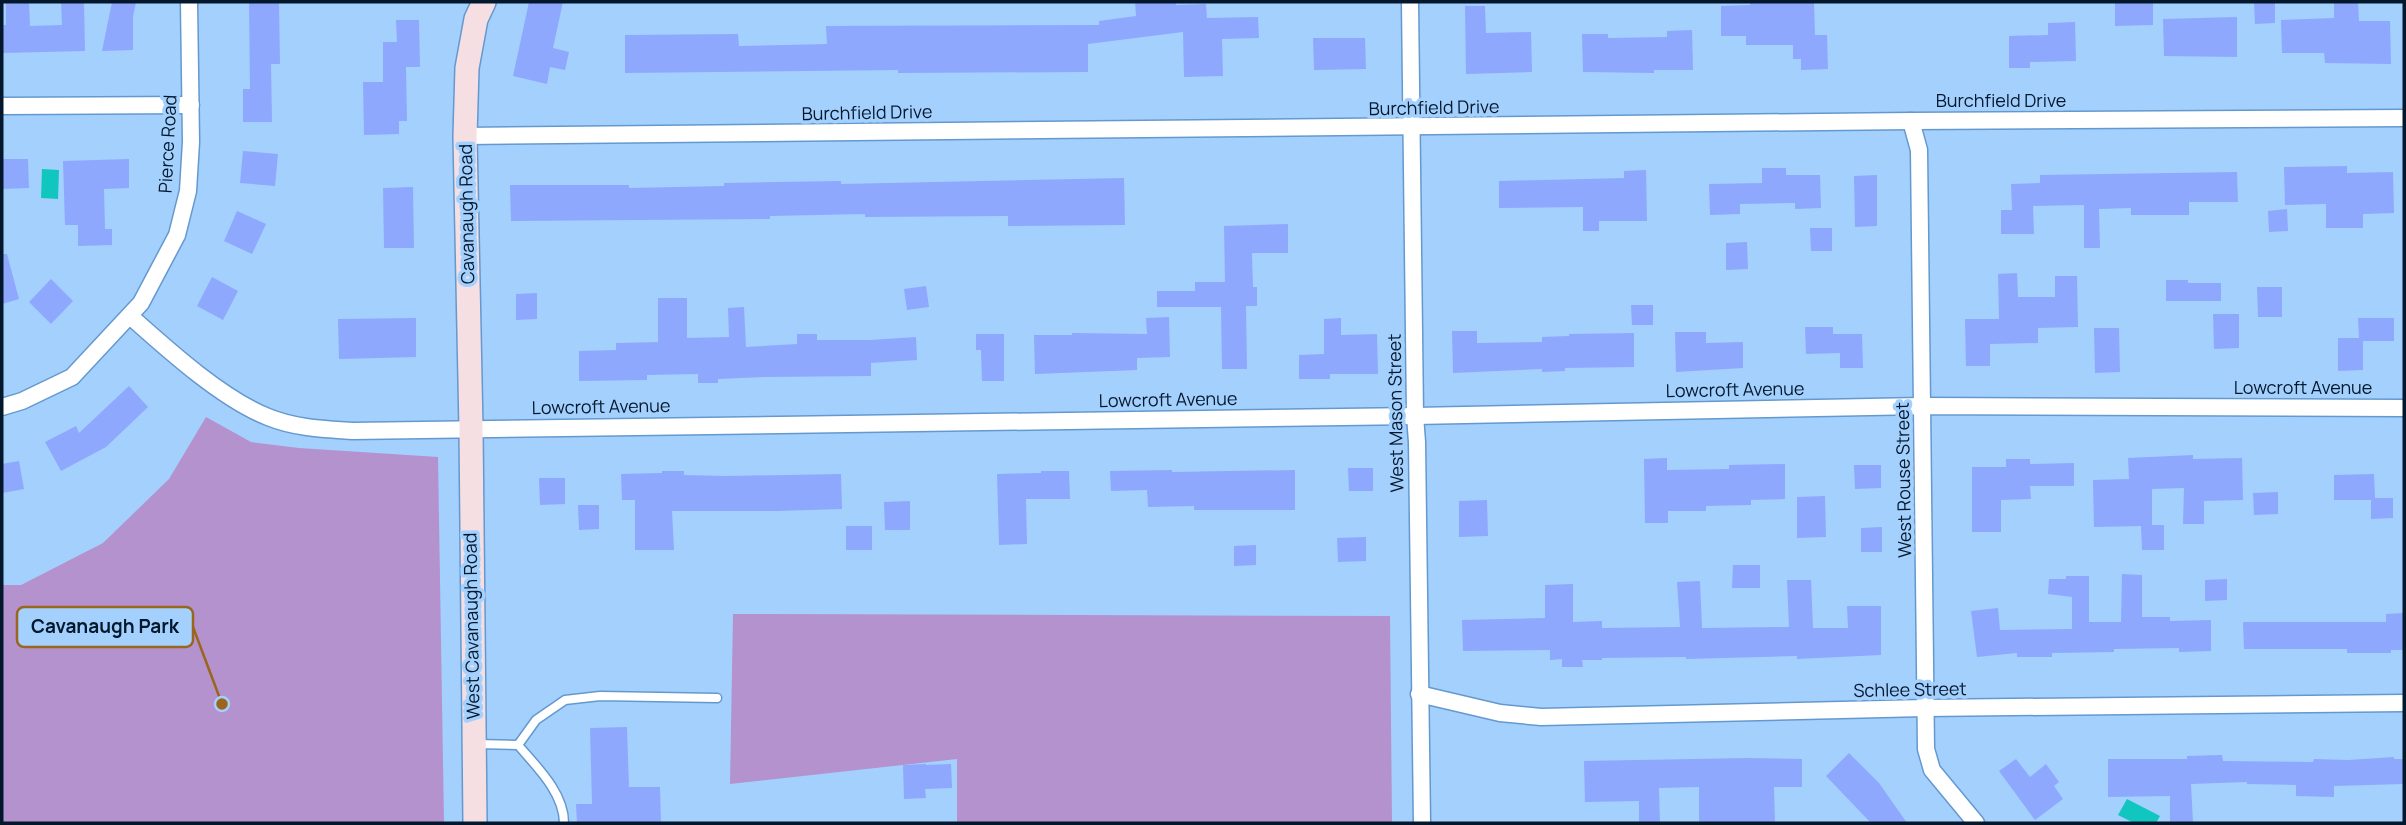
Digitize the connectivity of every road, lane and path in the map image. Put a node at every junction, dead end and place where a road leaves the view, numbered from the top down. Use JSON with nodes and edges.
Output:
{"nodes":[{"id":1,"x":189,"y":2,"type":"edge"},
{"id":2,"x":484,"y":2,"type":"edge"},
{"id":3,"x":1410,"y":2,"type":"edge"},
{"id":4,"x":191,"y":104,"type":"junction"},
{"id":5,"x":2,"y":106,"type":"edge"},
{"id":6,"x":2404,"y":118,"type":"edge"},
{"id":7,"x":1911,"y":121,"type":"junction"},
{"id":8,"x":1411,"y":127,"type":"junction"},
{"id":9,"x":465,"y":136,"type":"junction"},
{"id":10,"x":130,"y":316,"type":"junction"},
{"id":11,"x":1922,"y":406,"type":"junction"},
{"id":12,"x":2,"y":407,"type":"edge"},
{"id":13,"x":2404,"y":408,"type":"edge"},
{"id":14,"x":1415,"y":416,"type":"junction"},
{"id":15,"x":471,"y":429,"type":"junction"},
{"id":16,"x":1419,"y":694,"type":"junction"},
{"id":17,"x":717,"y":698,"type":"dead end"},
{"id":18,"x":2404,"y":703,"type":"edge"},
{"id":19,"x":1925,"y":708,"type":"junction"},
{"id":20,"x":474,"y":744,"type":"junction"},
{"id":21,"x":518,"y":745,"type":"junction"},
{"id":22,"x":475,"y":823,"type":"edge"},
{"id":23,"x":564,"y":823,"type":"edge"},
{"id":24,"x":1422,"y":823,"type":"edge"},
{"id":25,"x":1976,"y":823,"type":"edge"}],
"edges":[{"from":1,"to":4,"type":"street","name":"Pierce Road"},
{"from":2,"to":9,"type":"street","name":"Cavanaugh Road"},
{"from":3,"to":8,"type":"street","name":"West Mason Street"},
{"from":4,"to":5,"type":"street"},
{"from":4,"to":10,"type":"street","name":"Pierce Road"},
{"from":6,"to":7,"type":"street","name":"Burchfield Drive"},
{"from":7,"to":8,"type":"street","name":"Burchfield Drive"},
{"from":7,"to":11,"type":"street","name":"West Rouse Street"},
{"from":8,"to":9,"type":"street","name":"Burchfield Drive"},
{"from":8,"to":14,"type":"street","name":"West Mason Street"},
{"from":9,"to":15,"type":"street","name":"Cavanaugh Road"},
{"from":10,"to":12,"type":"street"},
{"from":10,"to":15,"type":"street","name":"Lowcroft Avenue"},
{"from":11,"to":13,"type":"street","name":"Lowcroft Avenue"},
{"from":11,"to":14,"type":"street","name":"Lowcroft Avenue"},
{"from":11,"to":19,"type":"street","name":"West Rouse Street"},
{"from":14,"to":15,"type":"street","name":"Lowcroft Avenue"},
{"from":14,"to":16,"type":"street","name":"West Mason Street"},
{"from":15,"to":20,"type":"street","name":"West Cavanaugh Road"},
{"from":16,"to":19,"type":"street","name":"Schlee Street"},
{"from":16,"to":24,"type":"street","name":"West Mason Street"},
{"from":17,"to":21,"type":"lane"},
{"from":18,"to":19,"type":"street","name":"Schlee Street"},
{"from":19,"to":25,"type":"street","name":"West Rouse Street"},
{"from":20,"to":21,"type":"lane"},
{"from":20,"to":22,"type":"street","name":"West Cavanaugh Road"},
{"from":21,"to":23,"type":"lane"}]}
